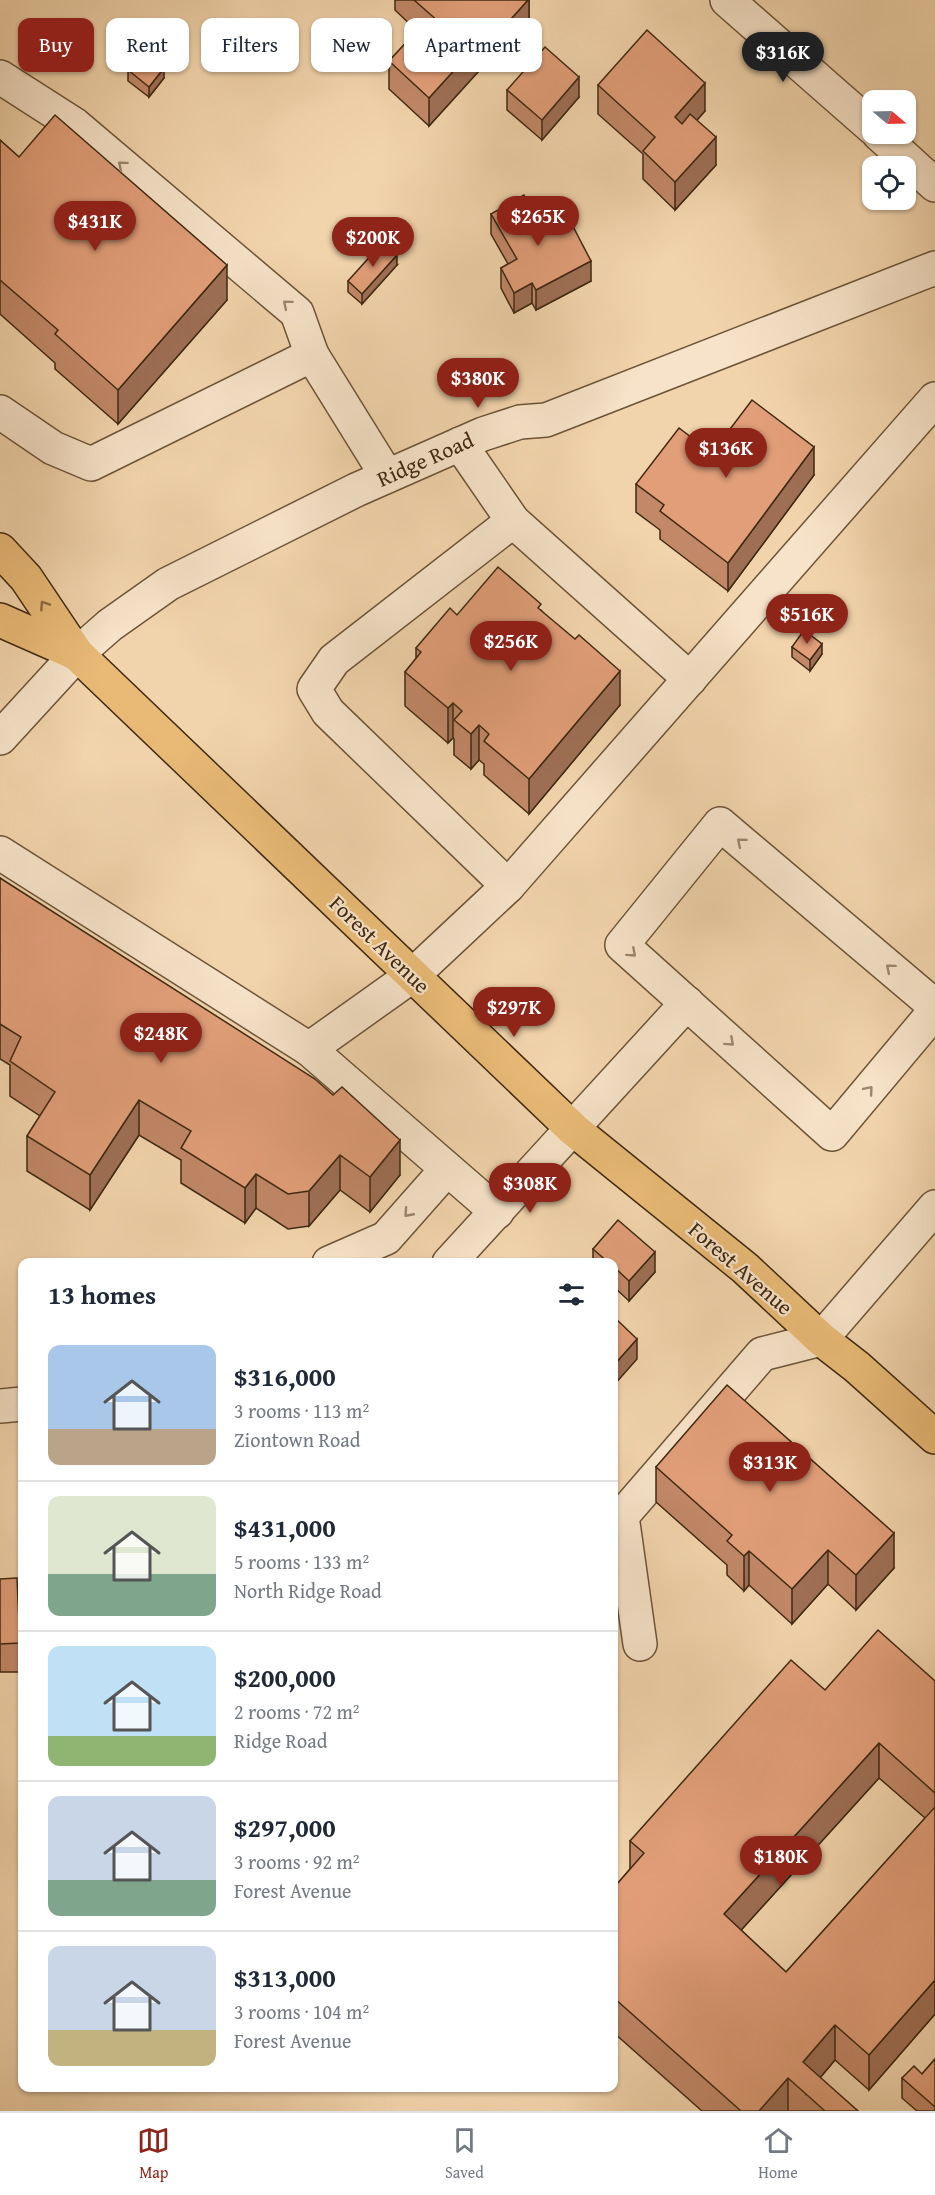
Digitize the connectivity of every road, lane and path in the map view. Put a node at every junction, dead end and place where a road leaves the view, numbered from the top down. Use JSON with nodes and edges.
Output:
{"nodes":[{"id":1,"x":727,"y":0,"type":"edge"},
{"id":2,"x":0,"y":77,"type":"edge"},
{"id":3,"x":862,"y":118,"type":"edge"},
{"id":4,"x":890,"y":144,"type":"edge"},
{"id":5,"x":935,"y":186,"type":"edge"},
{"id":6,"x":935,"y":268,"type":"edge"},
{"id":7,"x":312,"y":355,"type":"junction"},
{"id":8,"x":935,"y":399,"type":"edge"},
{"id":9,"x":0,"y":412,"type":"edge"},
{"id":10,"x":460,"y":444,"type":"junction"},
{"id":11,"x":387,"y":476,"type":"junction"},
{"id":12,"x":513,"y":521,"type":"junction"},
{"id":13,"x":0,"y":550,"type":"edge"},
{"id":14,"x":0,"y":620,"type":"edge"},
{"id":15,"x":77,"y":654,"type":"junction"},
{"id":16,"x":690,"y":680,"type":"junction"},
{"id":17,"x":0,"y":738,"type":"edge"},
{"id":18,"x":0,"y":853,"type":"edge"},
{"id":19,"x":508,"y":886,"type":"junction"},
{"id":20,"x":413,"y":975,"type":"junction"},
{"id":21,"x":687,"y":1003,"type":"junction"},
{"id":22,"x":935,"y":1006,"type":"edge"},
{"id":23,"x":935,"y":1011,"type":"edge"},
{"id":24,"x":309,"y":1049,"type":"junction"},
{"id":25,"x":573,"y":1129,"type":"junction"},
{"id":26,"x":447,"y":1169,"type":"junction"},
{"id":27,"x":935,"y":1208,"type":"edge"},
{"id":28,"x":496,"y":1212,"type":"junction"},
{"id":29,"x":340,"y":1258,"type":"edge"},
{"id":30,"x":454,"y":1258,"type":"edge"},
{"id":31,"x":821,"y":1339,"type":"junction"},
{"id":32,"x":18,"y":1404,"type":"edge"},
{"id":33,"x":0,"y":1406,"type":"edge"},
{"id":34,"x":935,"y":1437,"type":"edge"},
{"id":35,"x":640,"y":1644,"type":"dead end"}],
"edges":[{"from":1,"to":3,"type":"street"},
{"from":7,"to":2,"type":"street","one_way":true},
{"from":4,"to":5,"type":"street"},
{"from":6,"to":10,"type":"street","name":"Ridge Road"},
{"from":7,"to":9,"type":"street"},
{"from":7,"to":11,"type":"street"},
{"from":8,"to":16,"type":"street"},
{"from":10,"to":11,"type":"street","name":"Ridge Road"},
{"from":10,"to":12,"type":"street"},
{"from":11,"to":15,"type":"street","name":"Ridge Road"},
{"from":12,"to":16,"type":"street"},
{"from":12,"to":19,"type":"street"},
{"from":15,"to":13,"type":"main road","one_way":true},
{"from":14,"to":15,"type":"main road"},
{"from":15,"to":17,"type":"street","name":"Ridge Road"},
{"from":15,"to":20,"type":"main road","name":"Forest Avenue"},
{"from":16,"to":19,"type":"street"},
{"from":18,"to":24,"type":"street"},
{"from":19,"to":20,"type":"street"},
{"from":20,"to":24,"type":"street"},
{"from":20,"to":25,"type":"main road","name":"Forest Avenue"},
{"from":22,"to":21,"type":"street","one_way":true},
{"from":21,"to":23,"type":"street","one_way":true},
{"from":21,"to":25,"type":"street"},
{"from":24,"to":26,"type":"street"},
{"from":25,"to":28,"type":"street"},
{"from":25,"to":31,"type":"main road","name":"Forest Avenue"},
{"from":26,"to":28,"type":"street"},
{"from":26,"to":29,"type":"street","one_way":true},
{"from":27,"to":31,"type":"street"},
{"from":28,"to":30,"type":"street"},
{"from":31,"to":34,"type":"main road","name":"Forest Avenue"},
{"from":31,"to":35,"type":"street"},
{"from":32,"to":33,"type":"street"}]}
